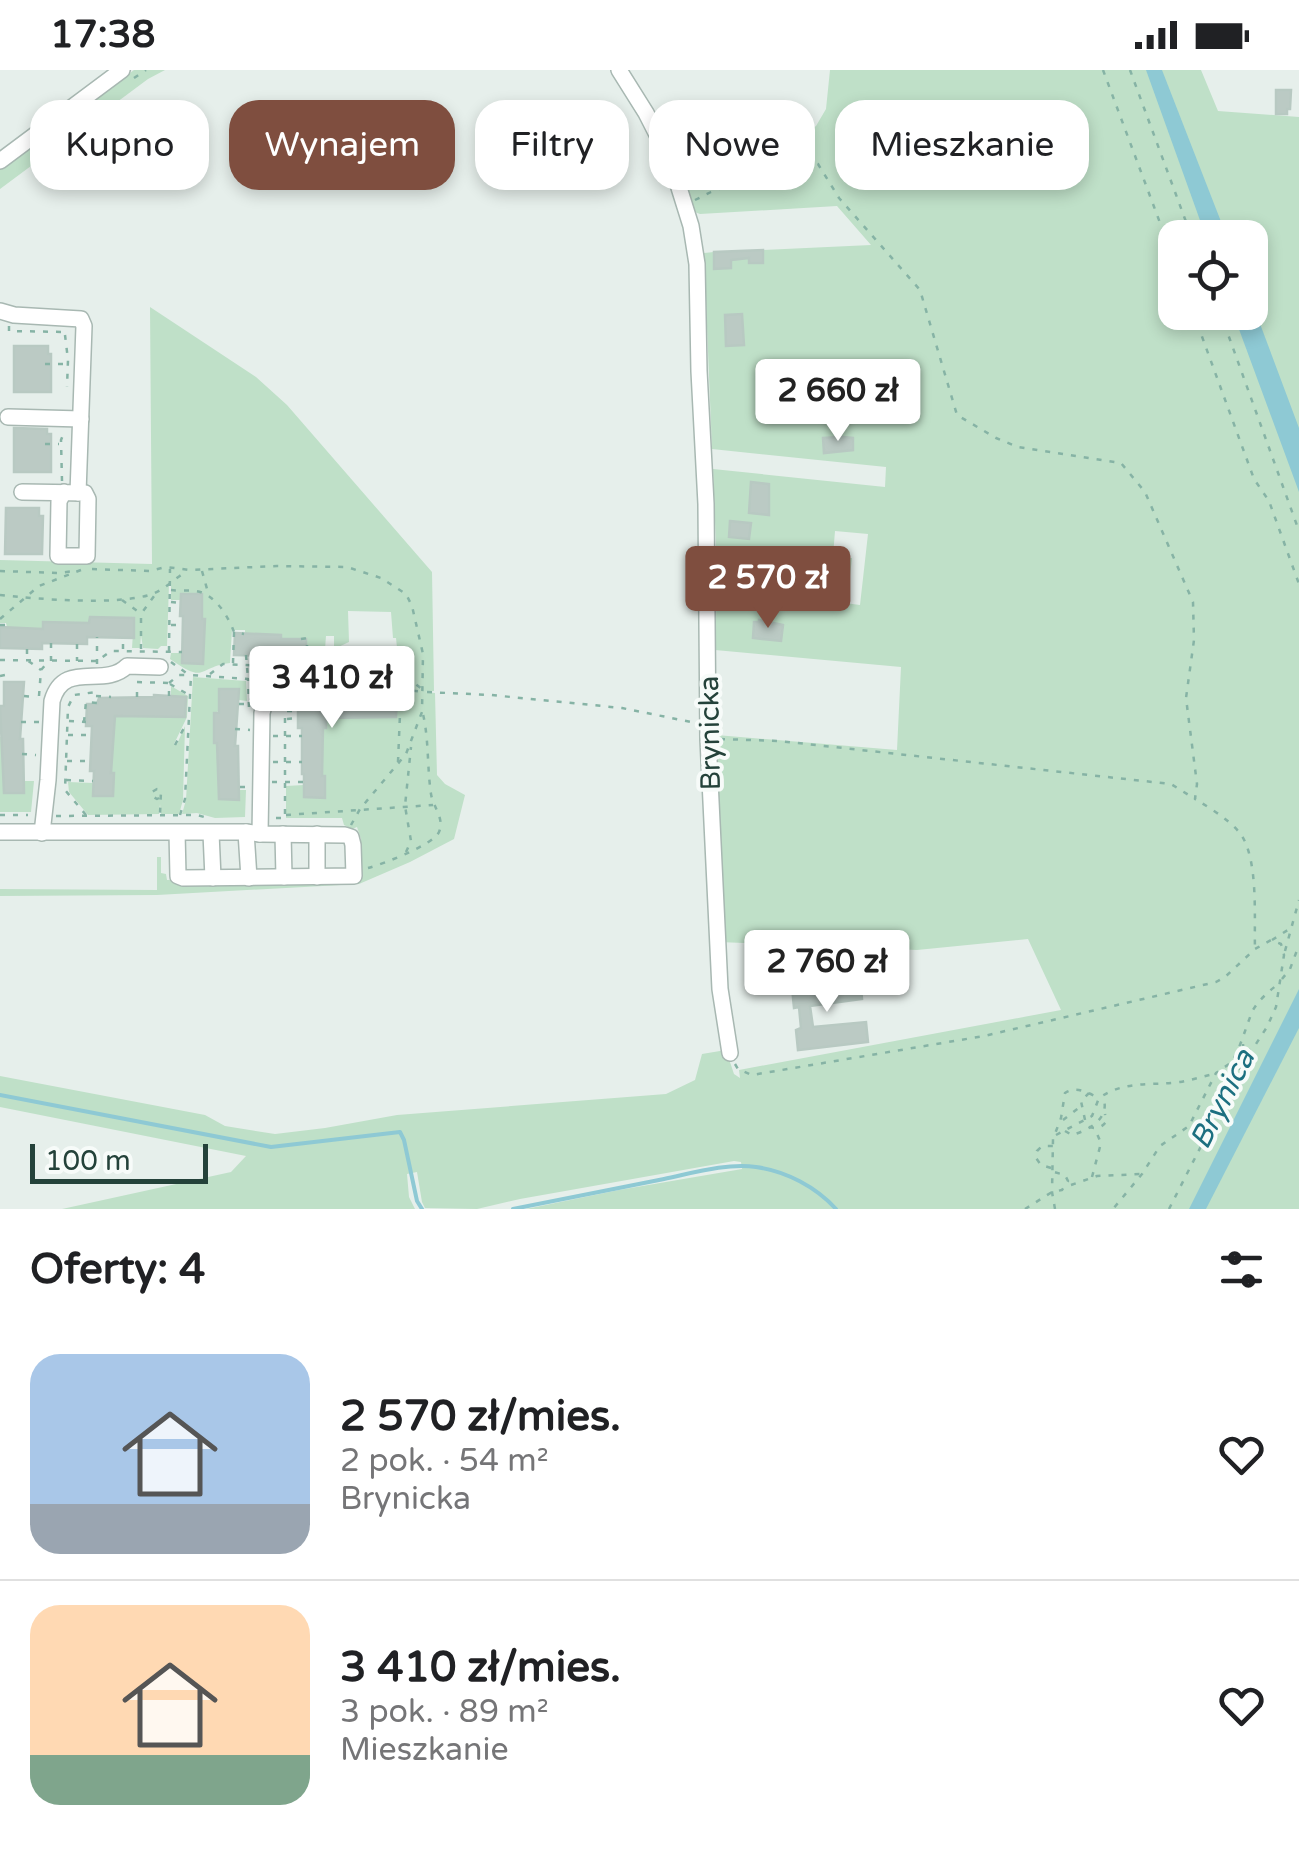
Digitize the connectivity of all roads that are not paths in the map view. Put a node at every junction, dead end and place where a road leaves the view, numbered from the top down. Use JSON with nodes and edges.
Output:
{"nodes":[{"id":1,"x":122,"y":70,"type":"edge"},
{"id":2,"x":619,"y":70,"type":"edge"},
{"id":3,"x":0,"y":162,"type":"edge"},
{"id":4,"x":0,"y":311,"type":"edge"},
{"id":5,"x":8,"y":418,"type":"dead end"},
{"id":6,"x":80,"y":423,"type":"junction"},
{"id":7,"x":22,"y":492,"type":"dead end"},
{"id":8,"x":160,"y":659,"type":"road end"},
{"id":9,"x":397,"y":670,"type":"road end"},
{"id":10,"x":42,"y":824,"type":"junction"},
{"id":11,"x":213,"y":826,"type":"junction"},
{"id":12,"x":255,"y":828,"type":"junction"},
{"id":13,"x":0,"y":832,"type":"edge"},
{"id":14,"x":177,"y":832,"type":"junction"},
{"id":15,"x":284,"y":834,"type":"junction"},
{"id":16,"x":317,"y":834,"type":"junction"},
{"id":17,"x":284,"y":877,"type":"junction"},
{"id":18,"x":317,"y":877,"type":"junction"},
{"id":19,"x":213,"y":878,"type":"junction"},
{"id":20,"x":249,"y":878,"type":"junction"},
{"id":21,"x":730,"y":1054,"type":"road end"}],
"edges":[{"from":1,"to":3,"type":"street"},
{"from":2,"to":21,"type":"street","name":"Brynicka"},
{"from":4,"to":6,"type":"street"},
{"from":5,"to":6,"type":"street"},
{"from":6,"to":7,"type":"street"},
{"from":8,"to":10,"type":"street"},
{"from":9,"to":12,"type":"street"},
{"from":10,"to":13,"type":"street"},
{"from":10,"to":14,"type":"street"},
{"from":11,"to":12,"type":"street"},
{"from":11,"to":14,"type":"street"},
{"from":11,"to":19,"type":"street"},
{"from":12,"to":15,"type":"street"},
{"from":12,"to":20,"type":"street"},
{"from":14,"to":19,"type":"street"},
{"from":15,"to":16,"type":"street"},
{"from":15,"to":17,"type":"street"},
{"from":16,"to":18,"type":"street"},
{"from":16,"to":18,"type":"street"},
{"from":17,"to":18,"type":"street"},
{"from":17,"to":20,"type":"street"},
{"from":19,"to":20,"type":"street"}]}
